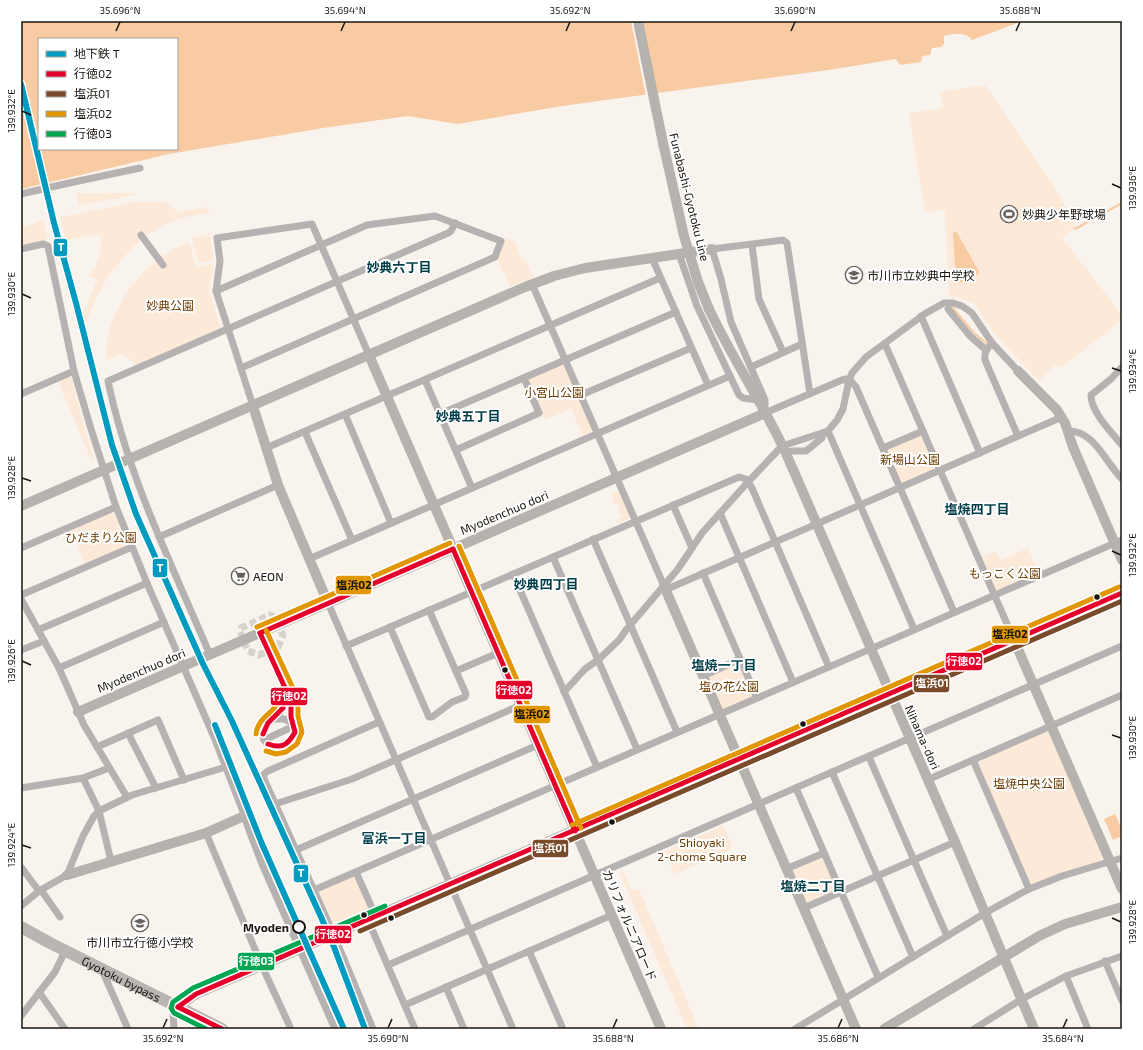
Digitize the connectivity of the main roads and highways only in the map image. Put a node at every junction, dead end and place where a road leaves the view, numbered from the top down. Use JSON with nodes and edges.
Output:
{"nodes":[{"id":1,"x":21,"y":927,"type":"edge"},
{"id":2,"x":222,"y":1029,"type":"edge"}],
"edges":[{"from":1,"to":2,"type":"main road","name":"Gyotoku bypass"}]}
